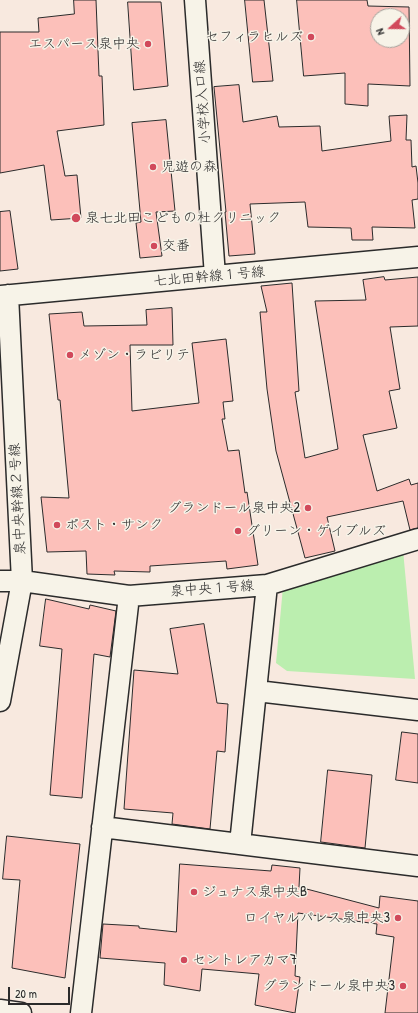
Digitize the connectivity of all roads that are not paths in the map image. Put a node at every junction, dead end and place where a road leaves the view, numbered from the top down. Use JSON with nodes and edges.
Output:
{"nodes":[{"id":1,"x":195,"y":0,"type":"edge"},
{"id":2,"x":418,"y":257,"type":"edge"},
{"id":3,"x":215,"y":276,"type":"junction"},
{"id":4,"x":4,"y":296,"type":"edge"},
{"id":5,"x":418,"y":539,"type":"edge"},
{"id":6,"x":0,"y":581,"type":"edge"},
{"id":7,"x":22,"y":581,"type":"junction"},
{"id":8,"x":267,"y":585,"type":"junction"},
{"id":9,"x":129,"y":596,"type":"junction"},
{"id":10,"x":257,"y":691,"type":"junction"},
{"id":11,"x":0,"y":701,"type":"edge"},
{"id":12,"x":418,"y":710,"type":"edge"},
{"id":13,"x":102,"y":827,"type":"junction"},
{"id":14,"x":240,"y":844,"type":"junction"},
{"id":15,"x":418,"y":866,"type":"edge"},
{"id":16,"x":0,"y":1010,"type":"edge"},
{"id":17,"x":22,"y":1013,"type":"edge"},
{"id":18,"x":81,"y":1013,"type":"edge"}],
"edges":[{"from":1,"to":3,"type":"street","name":"小学校入口線"},
{"from":2,"to":3,"type":"street","name":"七北田幹線１号線"},
{"from":3,"to":4,"type":"street","name":"七北田幹線１号線"},
{"from":4,"to":7,"type":"street","name":"泉中央幹線２号線"},
{"from":5,"to":8,"type":"street","name":"泉中央１号線"},
{"from":6,"to":7,"type":"street","name":"泉中央１号線"},
{"from":7,"to":9,"type":"street","name":"泉中央１号線"},
{"from":7,"to":11,"type":"street","name":"泉中央幹線２号線"},
{"from":8,"to":9,"type":"street","name":"泉中央１号線"},
{"from":8,"to":10,"type":"street"},
{"from":9,"to":13,"type":"street"},
{"from":10,"to":12,"type":"street"},
{"from":10,"to":14,"type":"street"},
{"from":13,"to":14,"type":"street"},
{"from":13,"to":18,"type":"street"},
{"from":14,"to":15,"type":"street"},
{"from":16,"to":17,"type":"street"}]}
